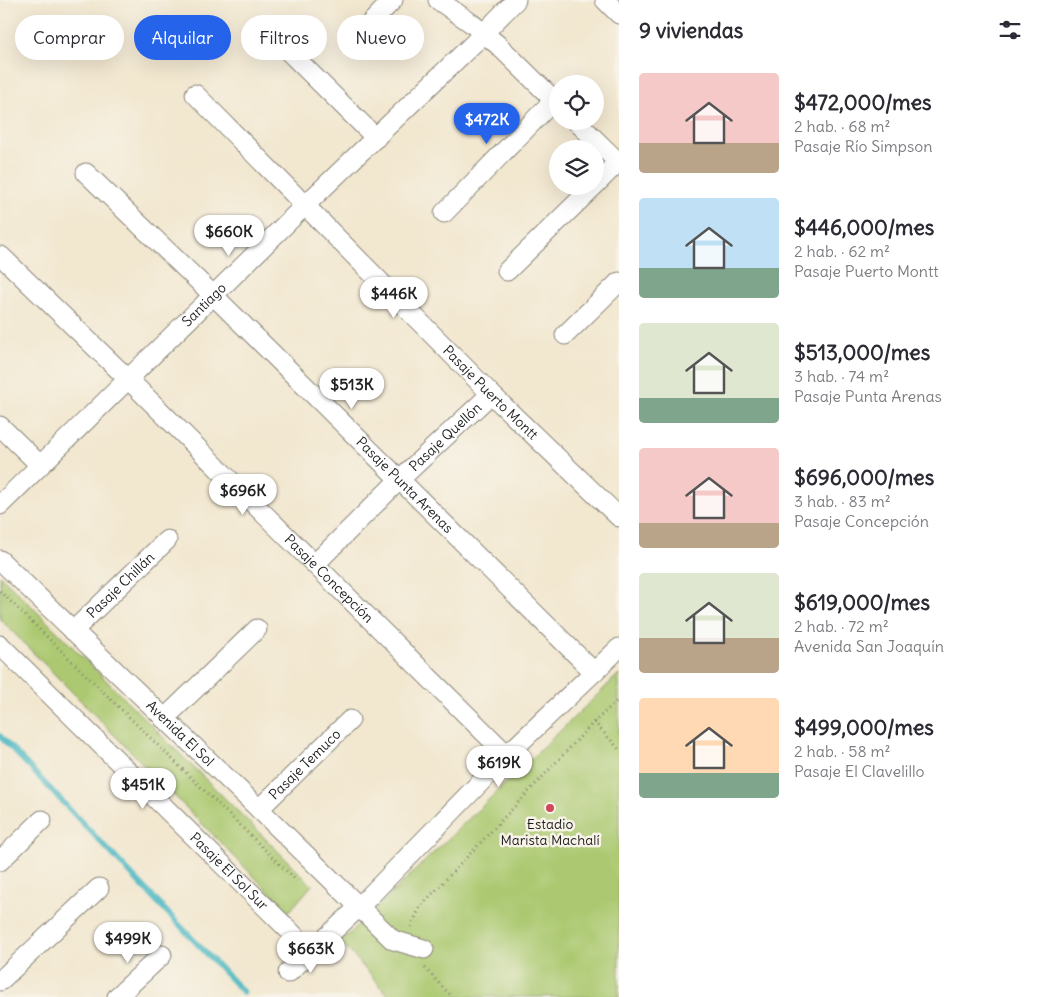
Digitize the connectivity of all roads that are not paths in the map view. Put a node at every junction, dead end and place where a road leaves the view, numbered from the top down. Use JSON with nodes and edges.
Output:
{"nodes":[{"id":1,"x":393,"y":0,"type":"edge"},
{"id":2,"x":438,"y":0,"type":"edge"},
{"id":3,"x":516,"y":0,"type":"edge"},
{"id":4,"x":605,"y":0,"type":"edge"},
{"id":5,"x":619,"y":14,"type":"edge"},
{"id":6,"x":378,"y":15,"type":"edge"},
{"id":7,"x":483,"y":34,"type":"junction"},
{"id":8,"x":297,"y":60,"type":"edge"},
{"id":9,"x":195,"y":94,"type":"dead end"},
{"id":10,"x":549,"y":95,"type":"edge"},
{"id":11,"x":549,"y":109,"type":"edge"},
{"id":12,"x":585,"y":130,"type":"edge"},
{"id":13,"x":376,"y":138,"type":"junction"},
{"id":14,"x":619,"y":162,"type":"edge"},
{"id":15,"x":86,"y":173,"type":"dead end"},
{"id":16,"x":604,"y":176,"type":"edge"},
{"id":17,"x":585,"y":195,"type":"edge"},
{"id":18,"x":306,"y":206,"type":"junction"},
{"id":19,"x":444,"y":213,"type":"dead end"},
{"id":20,"x":1,"y":256,"type":"edge"},
{"id":21,"x":507,"y":271,"type":"dead end"},
{"id":22,"x":619,"y":282,"type":"edge"},
{"id":23,"x":214,"y":296,"type":"junction"},
{"id":24,"x":565,"y":335,"type":"dead end"},
{"id":25,"x":128,"y":379,"type":"junction"},
{"id":26,"x":491,"y":394,"type":"junction"},
{"id":27,"x":0,"y":426,"type":"edge"},
{"id":28,"x":40,"y":465,"type":"junction"},
{"id":29,"x":399,"y":480,"type":"junction"},
{"id":30,"x":0,"y":505,"type":"edge"},
{"id":31,"x":619,"y":517,"type":"edge"},
{"id":32,"x":167,"y":540,"type":"dead end"},
{"id":33,"x":0,"y":560,"type":"edge"},
{"id":34,"x":315,"y":564,"type":"junction"},
{"id":35,"x":257,"y":629,"type":"dead end"},
{"id":36,"x":73,"y":631,"type":"junction"},
{"id":37,"x":0,"y":645,"type":"edge"},
{"id":38,"x":619,"y":648,"type":"edge"},
{"id":39,"x":594,"y":672,"type":"junction"},
{"id":40,"x":164,"y":720,"type":"junction"},
{"id":41,"x":350,"y":720,"type":"dead end"},
{"id":42,"x":507,"y":755,"type":"junction"},
{"id":43,"x":259,"y":809,"type":"junction"},
{"id":44,"x":42,"y":820,"type":"dead end"},
{"id":45,"x":0,"y":860,"type":"edge"},
{"id":46,"x":99,"y":888,"type":"dead end"},
{"id":47,"x":359,"y":906,"type":"junction"},
{"id":48,"x":417,"y":947,"type":"road end"},
{"id":49,"x":310,"y":951,"type":"junction"},
{"id":50,"x":162,"y":955,"type":"dead end"},
{"id":51,"x":288,"y":973,"type":"dead end"},
{"id":52,"x":0,"y":981,"type":"edge"},
{"id":53,"x":117,"y":997,"type":"edge"}],
"edges":[{"from":1,"to":6,"type":"street"},
{"from":2,"to":7,"type":"street"},
{"from":3,"to":7,"type":"street","name":"Santiago"},
{"from":4,"to":5,"type":"street"},
{"from":7,"to":10,"type":"street"},
{"from":7,"to":13,"type":"street","name":"Santiago"},
{"from":8,"to":13,"type":"street"},
{"from":9,"to":18,"type":"street","name":"Pasaje Puerto Montt"},
{"from":11,"to":19,"type":"street"},
{"from":12,"to":14,"type":"street"},
{"from":13,"to":18,"type":"street","name":"Santiago"},
{"from":14,"to":16,"type":"street"},
{"from":15,"to":23,"type":"street","name":"Pasaje Punta Arenas"},
{"from":17,"to":21,"type":"street"},
{"from":18,"to":23,"type":"street","name":"Santiago"},
{"from":18,"to":26,"type":"street","name":"Pasaje Puerto Montt"},
{"from":20,"to":25,"type":"street","name":"Pasaje Concepción"},
{"from":22,"to":24,"type":"street"},
{"from":23,"to":25,"type":"street","name":"Santiago"},
{"from":23,"to":29,"type":"street","name":"Pasaje Punta Arenas"},
{"from":25,"to":28,"type":"street","name":"Santiago"},
{"from":25,"to":34,"type":"street","name":"Pasaje Concepción"},
{"from":26,"to":29,"type":"street","name":"Pasaje Quellón"},
{"from":26,"to":31,"type":"street","name":"Pasaje Puerto Montt"},
{"from":27,"to":28,"type":"street"},
{"from":28,"to":30,"type":"street","name":"Santiago"},
{"from":29,"to":34,"type":"street","name":"Pasaje Quellón"},
{"from":29,"to":39,"type":"street","name":"Pasaje Punta Arenas"},
{"from":32,"to":36,"type":"street","name":"Pasaje Chillán"},
{"from":33,"to":36,"type":"street","name":"Avenida El Sol"},
{"from":34,"to":42,"type":"street","name":"Pasaje Concepción"},
{"from":35,"to":40,"type":"street"},
{"from":36,"to":40,"type":"street","name":"Avenida El Sol"},
{"from":37,"to":49,"type":"street","name":"Pasaje El Sol Sur"},
{"from":38,"to":39,"type":"street"},
{"from":39,"to":42,"type":"street"},
{"from":40,"to":43,"type":"street","name":"Avenida El Sol"},
{"from":41,"to":43,"type":"street","name":"Pasaje Temuco"},
{"from":42,"to":47,"type":"street"},
{"from":43,"to":47,"type":"street","name":"Avenida El Sol"},
{"from":44,"to":45,"type":"street"},
{"from":46,"to":52,"type":"street"},
{"from":47,"to":48,"type":"street","name":"Avenida El Sol"},
{"from":47,"to":49,"type":"street"},
{"from":49,"to":51,"type":"street"},
{"from":50,"to":53,"type":"street"}]}
